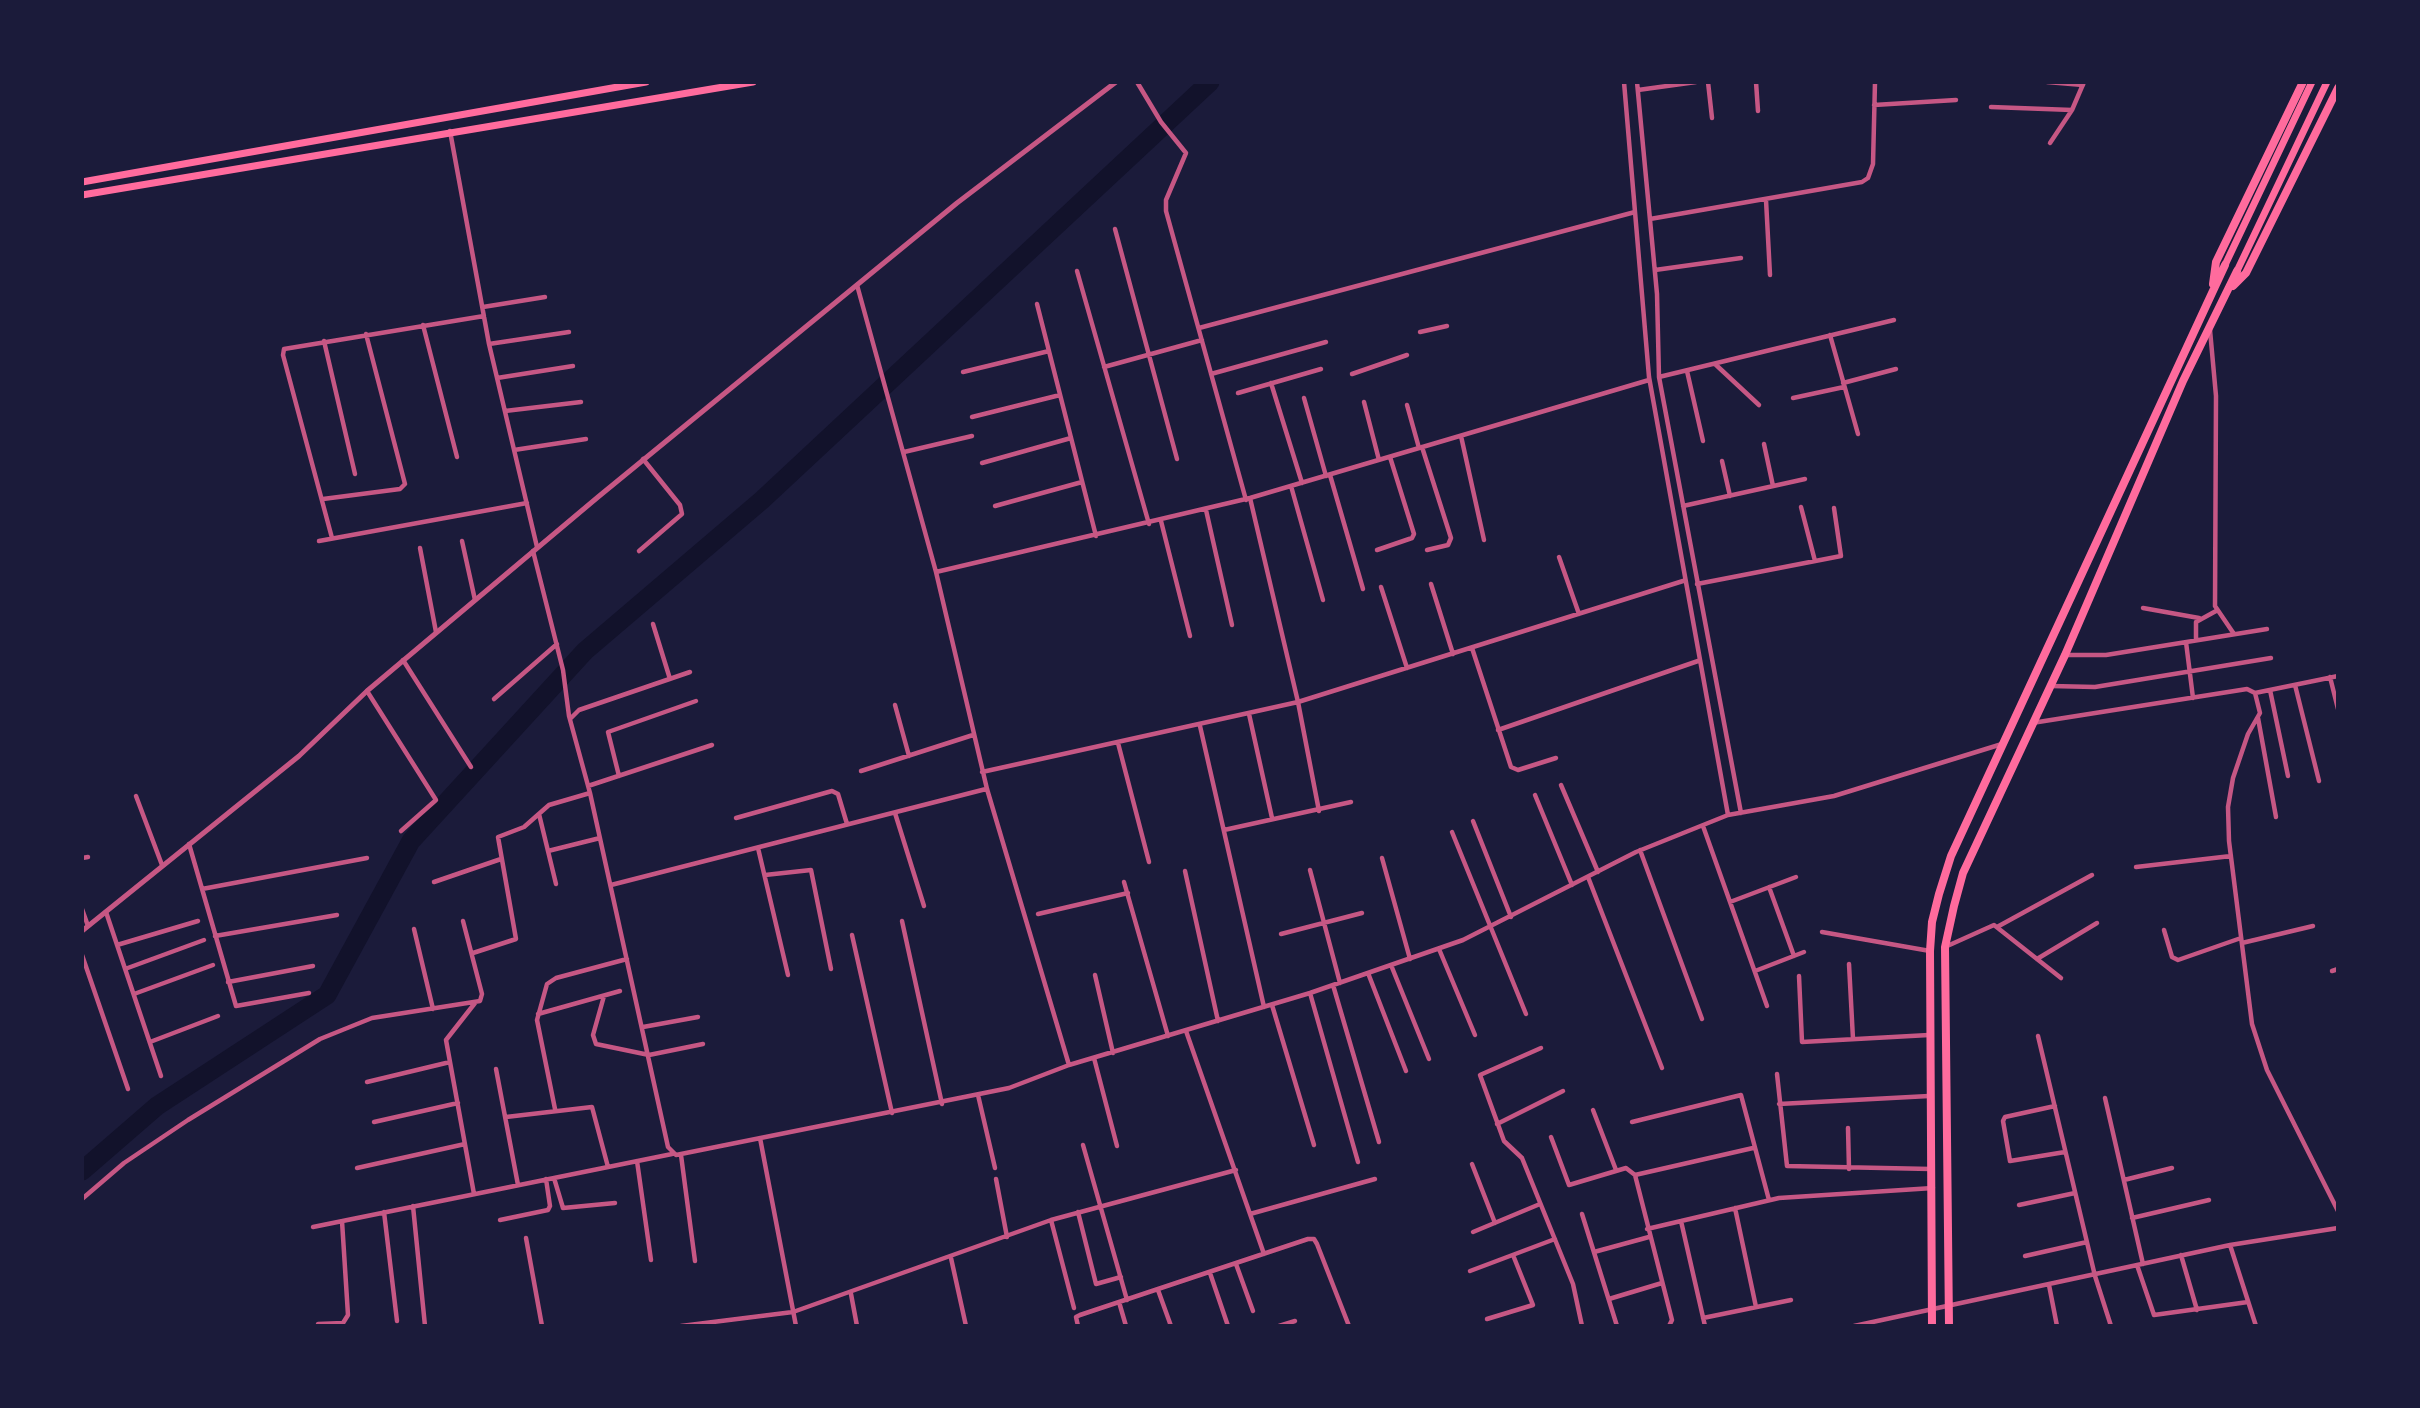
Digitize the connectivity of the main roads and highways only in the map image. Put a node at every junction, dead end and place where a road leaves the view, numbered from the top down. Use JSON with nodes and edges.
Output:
{"nodes":[{"id":1,"x":753,"y":82,"type":"edge"},
{"id":2,"x":2303,"y":82,"type":"edge"},
{"id":3,"x":2312,"y":82,"type":"edge"},
{"id":4,"x":2327,"y":82,"type":"edge"},
{"id":5,"x":642,"y":83,"type":"edge"},
{"id":6,"x":2338,"y":88,"type":"edge"},
{"id":7,"x":641,"y":101,"type":"junction"},
{"id":8,"x":2334,"y":105,"type":"edge"},
{"id":9,"x":82,"y":182,"type":"edge"},
{"id":10,"x":82,"y":195,"type":"edge"},
{"id":11,"x":2225,"y":265,"type":"joint"},
{"id":12,"x":2237,"y":271,"type":"joint"},
{"id":13,"x":2213,"y":290,"type":"junction"},
{"id":14,"x":2226,"y":293,"type":"junction"},
{"id":15,"x":1932,"y":1326,"type":"edge"},
{"id":16,"x":1948,"y":1326,"type":"edge"}],
"edges":[{"from":1,"to":7,"type":"main road"},
{"from":2,"to":13,"type":"highway"},
{"from":3,"to":11,"type":"main road"},
{"from":4,"to":12,"type":"main road"},
{"from":5,"to":7,"type":"main road"},
{"from":5,"to":9,"type":"main road"},
{"from":6,"to":8,"type":"highway"},
{"from":7,"to":10,"type":"main road"},
{"from":8,"to":14,"type":"highway"},
{"from":11,"to":13,"type":"highway"},
{"from":12,"to":14,"type":"highway"},
{"from":13,"to":15,"type":"highway"},
{"from":14,"to":16,"type":"highway"}]}
